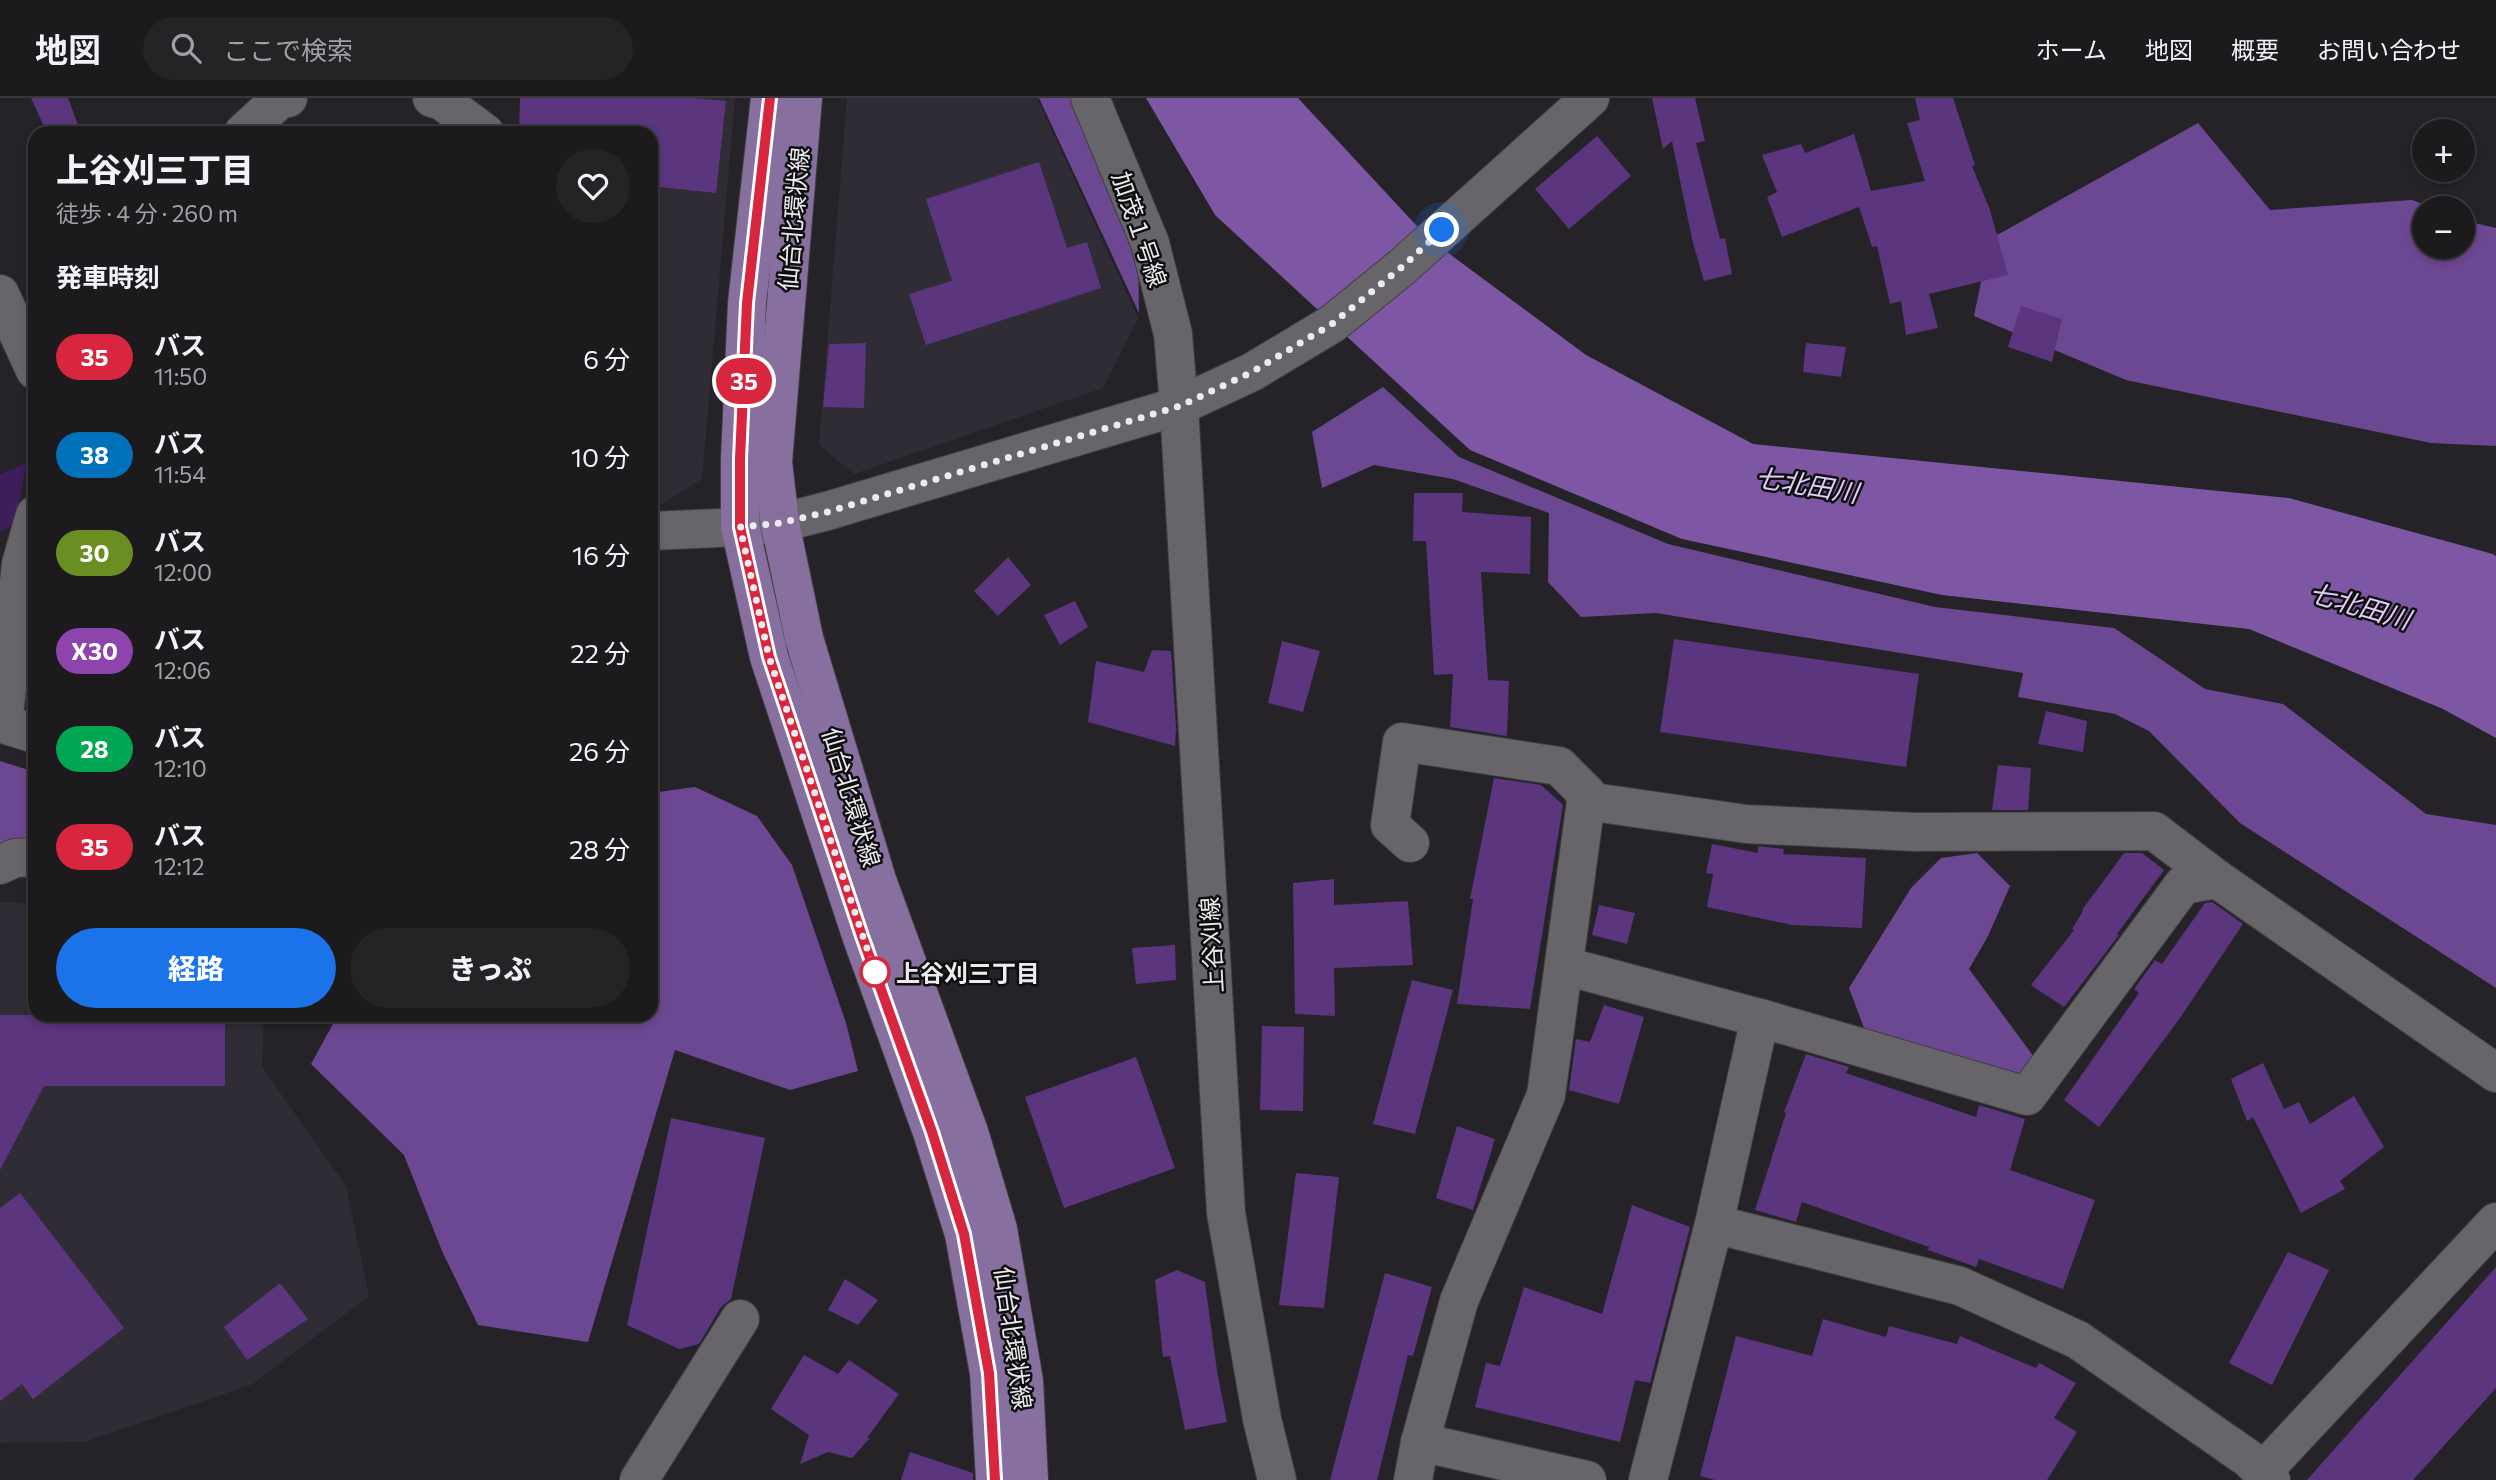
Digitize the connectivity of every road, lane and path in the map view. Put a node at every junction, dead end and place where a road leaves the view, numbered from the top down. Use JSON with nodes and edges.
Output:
{"nodes":[{"id":1,"x":288,"y":98,"type":"edge"},
{"id":2,"x":432,"y":98,"type":"edge"},
{"id":3,"x":770,"y":98,"type":"edge"},
{"id":4,"x":803,"y":98,"type":"edge"},
{"id":5,"x":1090,"y":98,"type":"edge"},
{"id":6,"x":1590,"y":98,"type":"edge"},
{"id":7,"x":251,"y":126,"type":"edge"},
{"id":8,"x":476,"y":126,"type":"edge"},
{"id":9,"x":0,"y":295,"type":"edge"},
{"id":10,"x":28,"y":355,"type":"edge"},
{"id":11,"x":1180,"y":406,"type":"junction"},
{"id":12,"x":780,"y":523,"type":"junction"},
{"id":13,"x":740,"y":527,"type":"junction"},
{"id":14,"x":28,"y":528,"type":"edge"},
{"id":15,"x":658,"y":531,"type":"edge"},
{"id":16,"x":10,"y":560,"type":"edge"},
{"id":17,"x":12,"y":727,"type":"edge"},
{"id":18,"x":1586,"y":801,"type":"junction"},
{"id":19,"x":1410,"y":843,"type":"dead end"},
{"id":20,"x":28,"y":857,"type":"edge"},
{"id":21,"x":0,"y":865,"type":"edge"},
{"id":22,"x":2217,"y":879,"type":"junction"},
{"id":23,"x":1565,"y":966,"type":"junction"},
{"id":24,"x":1760,"y":1018,"type":"junction"},
{"id":25,"x":2496,"y":1073,"type":"edge"},
{"id":26,"x":2496,"y":1222,"type":"edge"},
{"id":27,"x":1714,"y":1224,"type":"junction"},
{"id":28,"x":740,"y":1318,"type":"dead end"},
{"id":29,"x":1420,"y":1442,"type":"junction"},
{"id":30,"x":2266,"y":1476,"type":"edge"},
{"id":31,"x":639,"y":1480,"type":"edge"},
{"id":32,"x":995,"y":1480,"type":"edge"},
{"id":33,"x":1029,"y":1480,"type":"edge"},
{"id":34,"x":1277,"y":1480,"type":"edge"},
{"id":35,"x":1413,"y":1480,"type":"edge"},
{"id":36,"x":1587,"y":1480,"type":"edge"},
{"id":37,"x":1648,"y":1480,"type":"edge"}],
"edges":[{"from":1,"to":7,"type":"street"},
{"from":2,"to":8,"type":"street"},
{"from":3,"to":13,"type":"main road","name":"仙台北環状線"},
{"from":4,"to":12,"type":"main road","name":"仙台北環状線"},
{"from":5,"to":11,"type":"street","name":"加茂１号線"},
{"from":6,"to":11,"type":"street"},
{"from":9,"to":10,"type":"street"},
{"from":11,"to":12,"type":"street"},
{"from":11,"to":34,"type":"street","name":"上谷刈線"},
{"from":12,"to":13,"type":"street"},
{"from":12,"to":33,"type":"main road","name":"仙台北環状線"},
{"from":13,"to":15,"type":"street"},
{"from":13,"to":32,"type":"main road","name":"仙台北環状線"},
{"from":14,"to":16,"type":"street"},
{"from":16,"to":17,"type":"street"},
{"from":18,"to":19,"type":"street"},
{"from":18,"to":22,"type":"street"},
{"from":18,"to":23,"type":"street"},
{"from":20,"to":21,"type":"street"},
{"from":22,"to":24,"type":"street"},
{"from":22,"to":25,"type":"street"},
{"from":23,"to":24,"type":"street"},
{"from":23,"to":29,"type":"street"},
{"from":24,"to":27,"type":"street"},
{"from":26,"to":30,"type":"street"},
{"from":27,"to":30,"type":"street"},
{"from":27,"to":37,"type":"street"},
{"from":28,"to":31,"type":"street"},
{"from":29,"to":35,"type":"street"},
{"from":29,"to":36,"type":"street"}]}
